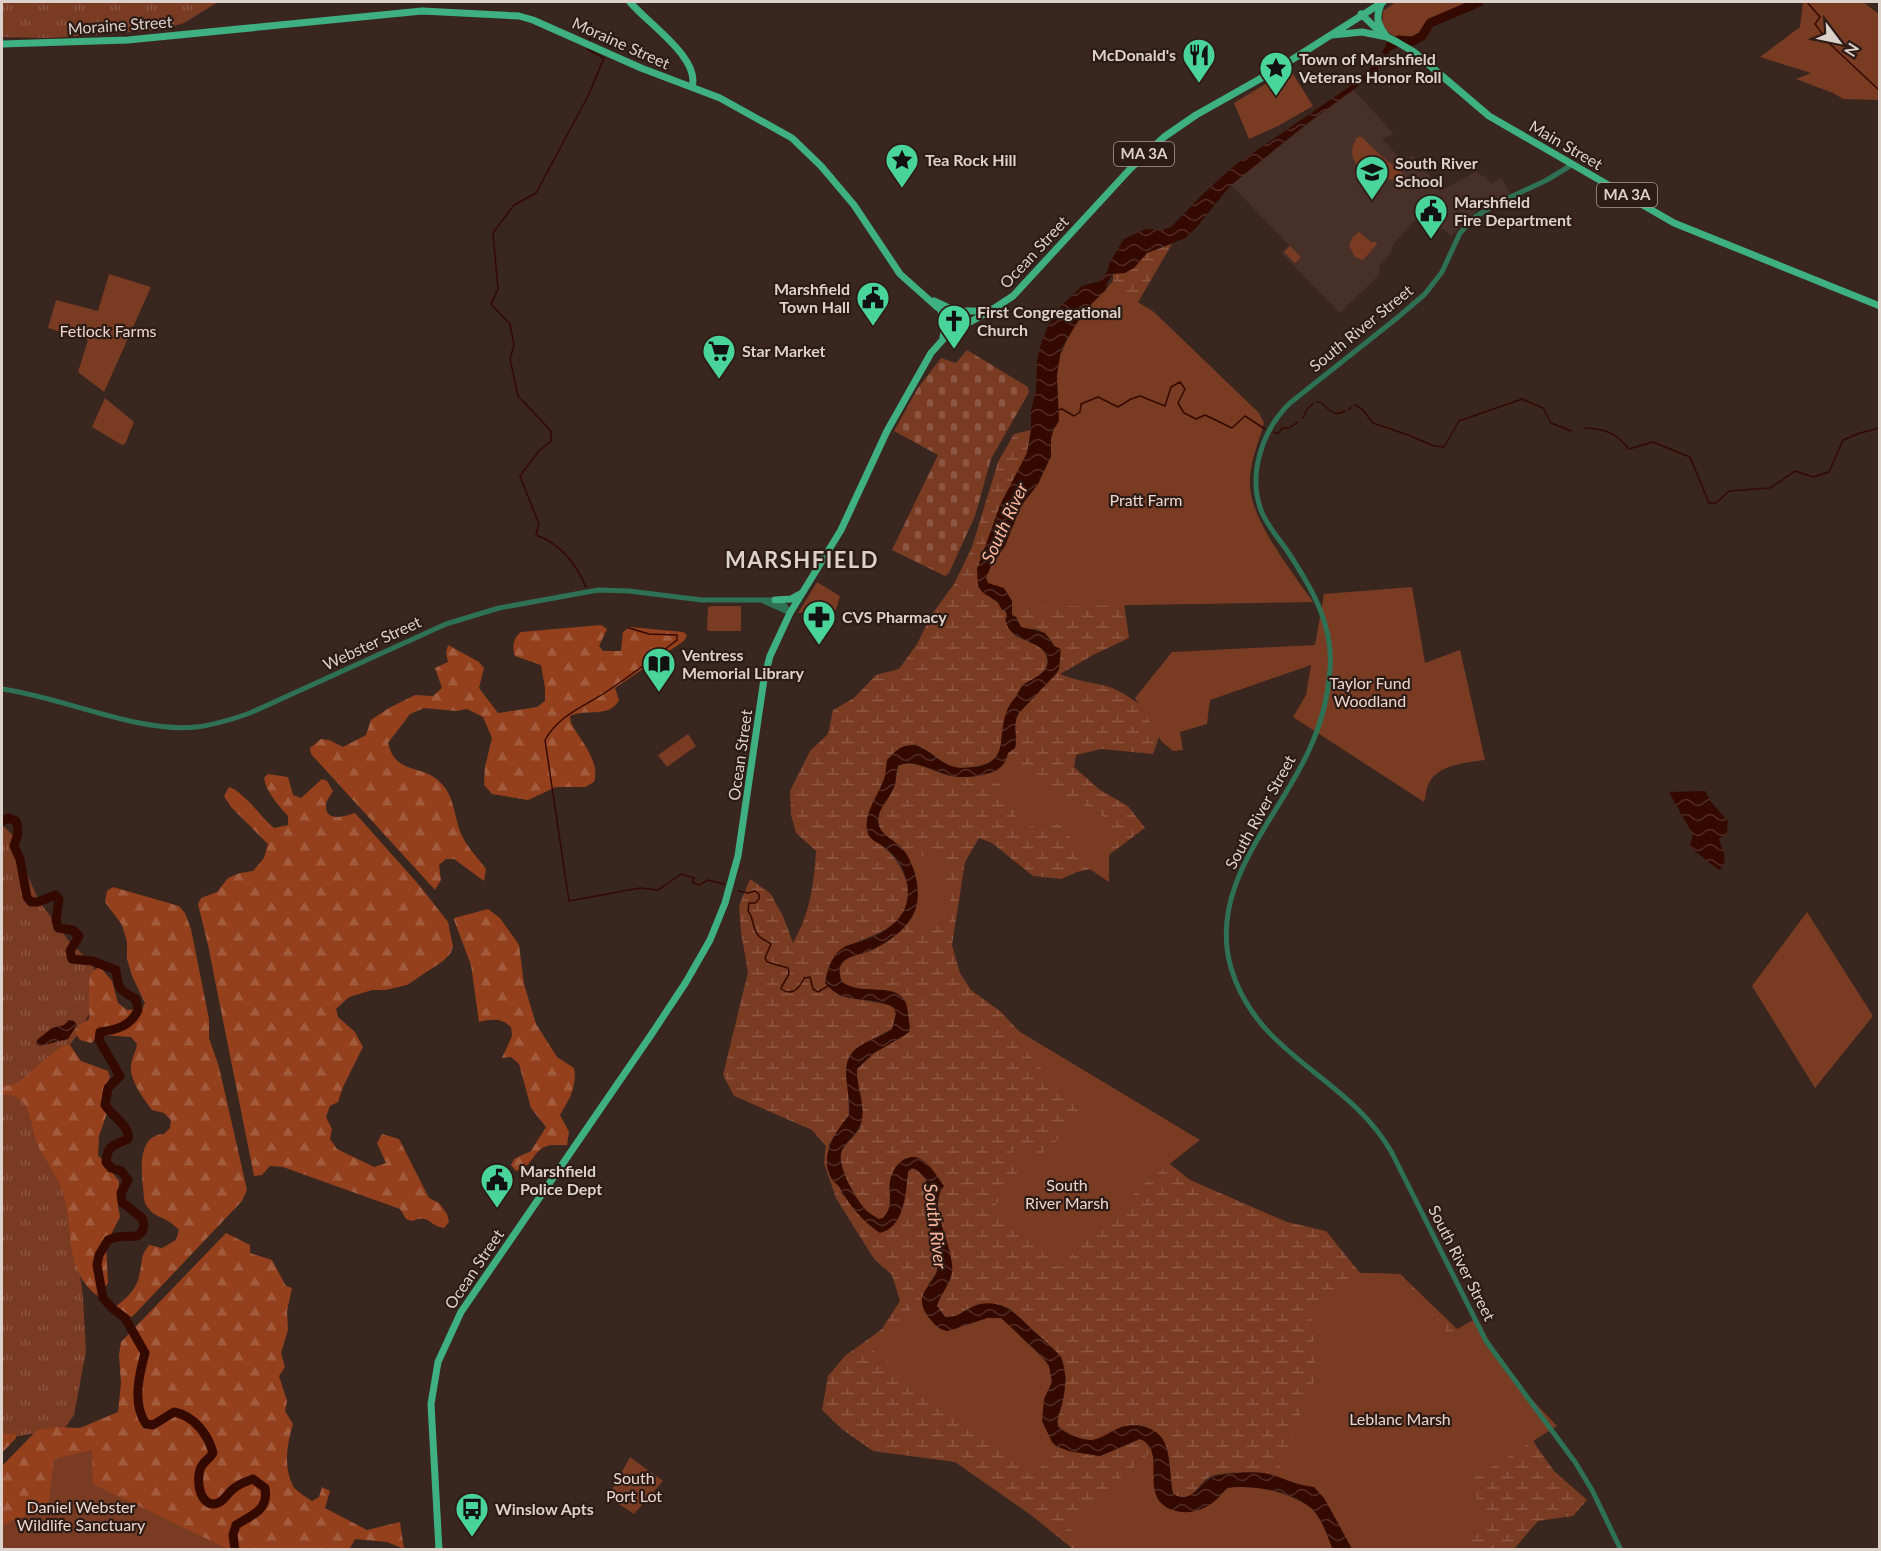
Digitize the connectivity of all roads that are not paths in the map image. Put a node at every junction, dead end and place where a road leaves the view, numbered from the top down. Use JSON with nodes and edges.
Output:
{"nodes":[{"id":1,"x":630,"y":2,"type":"edge"},
{"id":2,"x":1382,"y":2,"type":"edge"},
{"id":3,"x":1361,"y":14,"type":"junction"},
{"id":4,"x":1370,"y":34,"type":"junction"},
{"id":5,"x":1329,"y":35,"type":"junction"},
{"id":6,"x":1391,"y":40,"type":"junction"},
{"id":7,"x":2,"y":45,"type":"edge"},
{"id":8,"x":692,"y":87,"type":"junction"},
{"id":9,"x":1573,"y":164,"type":"junction"},
{"id":10,"x":927,"y":299,"type":"junction"},
{"id":11,"x":1880,"y":306,"type":"edge"},
{"id":12,"x":937,"y":307,"type":"junction"},
{"id":13,"x":949,"y":308,"type":"junction"},
{"id":14,"x":990,"y":311,"type":"junction"},
{"id":15,"x":965,"y":324,"type":"junction"},
{"id":16,"x":936,"y":347,"type":"junction"},
{"id":17,"x":804,"y":591,"type":"junction"},
{"id":18,"x":775,"y":600,"type":"junction"},
{"id":19,"x":762,"y":601,"type":"junction"},
{"id":20,"x":790,"y":613,"type":"junction"},
{"id":21,"x":2,"y":689,"type":"edge"},
{"id":22,"x":439,"y":1550,"type":"edge"},
{"id":23,"x":1622,"y":1550,"type":"edge"}],
"edges":[{"from":1,"to":8,"type":"main road"},
{"from":2,"to":3,"type":"main road","name":"Ocean Street"},
{"from":2,"to":6,"type":"main road"},
{"from":3,"to":4,"type":"main road"},
{"from":3,"to":5,"type":"main road","name":"Ocean Street","number":"MA 3A"},
{"from":3,"to":6,"type":"main road","name":"Main Street","number":"MA 3A"},
{"from":4,"to":5,"type":"main road","number":"MA 3A"},
{"from":4,"to":6,"type":"main road","name":"Main Street","number":"MA 3A"},
{"from":5,"to":14,"type":"main road","name":"Ocean Street","number":"MA 3A"},
{"from":6,"to":9,"type":"main road","name":"Main Street","number":"MA 3A"},
{"from":7,"to":8,"type":"main road","name":"Moraine Street"},
{"from":8,"to":10,"type":"main road","name":"Moraine Street"},
{"from":9,"to":11,"type":"main road","name":"Main Street","number":"MA 3A"},
{"from":9,"to":23,"type":"street","name":"South River Street"},
{"from":10,"to":12,"type":"main road","name":"Moraine Street"},
{"from":10,"to":13,"type":"main road","name":"Moraine Street"},
{"from":12,"to":15,"type":"main road","name":"Moraine Street"},
{"from":12,"to":16,"type":"main road"},
{"from":13,"to":14,"type":"main road"},
{"from":13,"to":15,"type":"main road","name":"Moraine Street"},
{"from":14,"to":15,"type":"main road","name":"Ocean Street","number":"MA 3A"},
{"from":15,"to":16,"type":"main road","name":"Ocean Street"},
{"from":16,"to":17,"type":"main road","name":"Ocean Street"},
{"from":17,"to":18,"type":"main road"},
{"from":17,"to":20,"type":"main road","name":"Ocean Street"},
{"from":18,"to":19,"type":"street","name":"Webster Street"},
{"from":18,"to":20,"type":"street"},
{"from":19,"to":20,"type":"street","name":"Webster Street"},
{"from":19,"to":21,"type":"street","name":"Webster Street"},
{"from":20,"to":22,"type":"main road","name":"Ocean Street"}]}
